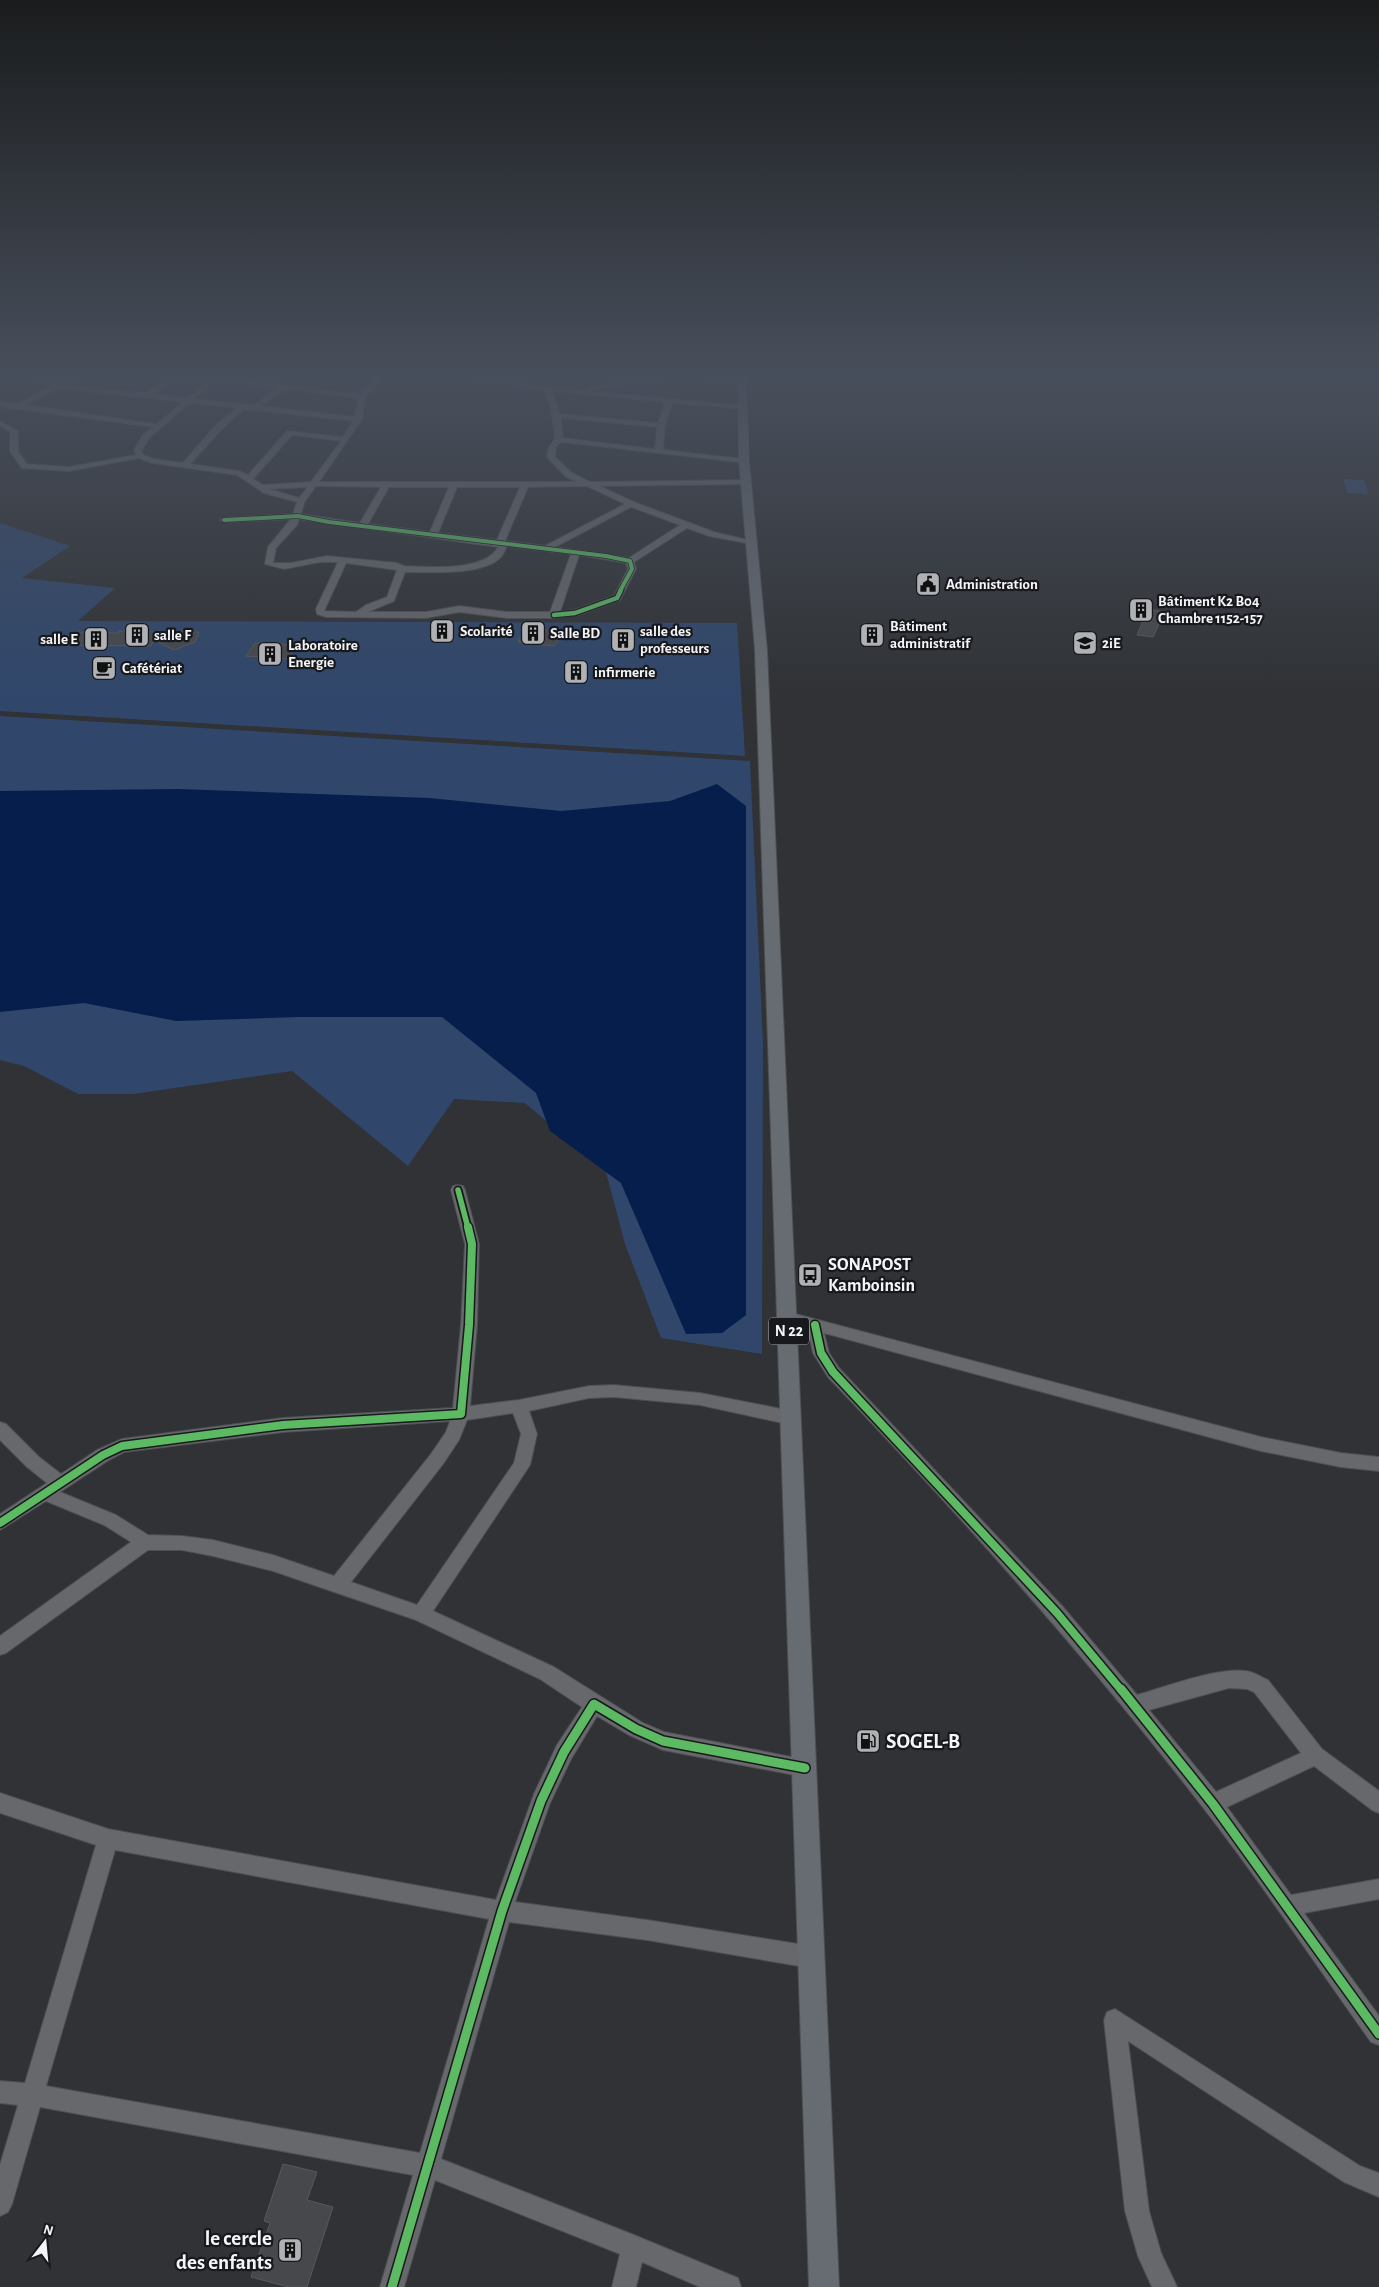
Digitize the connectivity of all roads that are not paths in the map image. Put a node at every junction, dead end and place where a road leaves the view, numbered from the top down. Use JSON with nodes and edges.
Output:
{"nodes":[{"id":1,"x":253,"y":482,"type":"edge"},
{"id":2,"x":585,"y":482,"type":"edge"},
{"id":3,"x":746,"y":482,"type":"joint"},
{"id":4,"x":312,"y":484,"type":"junction"},
{"id":5,"x":590,"y":484,"type":"junction"},
{"id":6,"x":386,"y":485,"type":"junction"},
{"id":7,"x":454,"y":485,"type":"junction"},
{"id":8,"x":525,"y":485,"type":"junction"},
{"id":9,"x":263,"y":488,"type":"junction"},
{"id":10,"x":301,"y":501,"type":"junction"},
{"id":11,"x":631,"y":504,"type":"junction"},
{"id":12,"x":298,"y":516,"type":"junction"},
{"id":13,"x":224,"y":520,"type":"dead end"},
{"id":14,"x":686,"y":525,"type":"junction"},
{"id":15,"x":363,"y":526,"type":"junction"},
{"id":16,"x":433,"y":534,"type":"junction"},
{"id":17,"x":752,"y":542,"type":"junction"},
{"id":18,"x":500,"y":544,"type":"junction"},
{"id":19,"x":545,"y":549,"type":"junction"},
{"id":20,"x":576,"y":553,"type":"junction"},
{"id":21,"x":343,"y":561,"type":"junction"},
{"id":22,"x":630,"y":561,"type":"junction"},
{"id":23,"x":402,"y":569,"type":"junction"},
{"id":24,"x":357,"y":615,"type":"junction"},
{"id":25,"x":554,"y":615,"type":"junction"},
{"id":26,"x":458,"y":1190,"type":"dead end"},
{"id":27,"x":788,"y":1318,"type":"junction"},
{"id":28,"x":815,"y":1326,"type":"junction"},
{"id":29,"x":519,"y":1406,"type":"junction"},
{"id":30,"x":461,"y":1414,"type":"junction"},
{"id":31,"x":792,"y":1418,"type":"junction"},
{"id":32,"x":0,"y":1429,"type":"edge"},
{"id":33,"x":1379,"y":1464,"type":"edge"},
{"id":34,"x":60,"y":1483,"type":"junction"},
{"id":35,"x":44,"y":1493,"type":"junction"},
{"id":36,"x":0,"y":1523,"type":"edge"},
{"id":37,"x":144,"y":1542,"type":"junction"},
{"id":38,"x":339,"y":1584,"type":"junction"},
{"id":39,"x":421,"y":1614,"type":"junction"},
{"id":40,"x":0,"y":1647,"type":"edge"},
{"id":41,"x":594,"y":1704,"type":"junction"},
{"id":42,"x":1134,"y":1706,"type":"junction"},
{"id":43,"x":1315,"y":1756,"type":"junction"},
{"id":44,"x":806,"y":1768,"type":"junction"},
{"id":45,"x":0,"y":1803,"type":"edge"},
{"id":46,"x":1379,"y":1803,"type":"edge"},
{"id":47,"x":1213,"y":1804,"type":"junction"},
{"id":48,"x":108,"y":1838,"type":"junction"},
{"id":49,"x":1379,"y":1889,"type":"edge"},
{"id":50,"x":1287,"y":1906,"type":"junction"},
{"id":51,"x":502,"y":1911,"type":"junction"},
{"id":52,"x":811,"y":1957,"type":"junction"},
{"id":53,"x":1379,"y":2034,"type":"edge"},
{"id":54,"x":0,"y":2092,"type":"edge"},
{"id":55,"x":34,"y":2095,"type":"junction"},
{"id":56,"x":428,"y":2166,"type":"junction"},
{"id":57,"x":1379,"y":2185,"type":"edge"},
{"id":58,"x":0,"y":2204,"type":"edge"},
{"id":59,"x":634,"y":2247,"type":"junction"},
{"id":60,"x":392,"y":2287,"type":"edge"},
{"id":61,"x":624,"y":2287,"type":"edge"},
{"id":62,"x":729,"y":2287,"type":"edge"},
{"id":63,"x":824,"y":2287,"type":"edge"},
{"id":64,"x":1165,"y":2287,"type":"edge"}],
"edges":[{"from":1,"to":9,"type":"street"},
{"from":2,"to":5,"type":"street"},
{"from":3,"to":5,"type":"street"},
{"from":3,"to":17,"type":"main road","number":"N 22"},
{"from":4,"to":6,"type":"street"},
{"from":4,"to":9,"type":"street"},
{"from":4,"to":10,"type":"street"},
{"from":5,"to":8,"type":"street"},
{"from":5,"to":11,"type":"street"},
{"from":6,"to":7,"type":"street"},
{"from":6,"to":15,"type":"street"},
{"from":7,"to":8,"type":"street"},
{"from":7,"to":16,"type":"street"},
{"from":8,"to":18,"type":"street"},
{"from":9,"to":10,"type":"street"},
{"from":10,"to":12,"type":"street"},
{"from":11,"to":14,"type":"street"},
{"from":11,"to":19,"type":"street"},
{"from":12,"to":13,"type":"street"},
{"from":12,"to":15,"type":"street"},
{"from":12,"to":21,"type":"street"},
{"from":14,"to":17,"type":"street"},
{"from":14,"to":22,"type":"street"},
{"from":15,"to":16,"type":"street"},
{"from":16,"to":18,"type":"street"},
{"from":17,"to":27,"type":"main road","number":"N 22"},
{"from":18,"to":19,"type":"street"},
{"from":18,"to":23,"type":"street"},
{"from":19,"to":20,"type":"street"},
{"from":20,"to":22,"type":"street"},
{"from":20,"to":25,"type":"street"},
{"from":21,"to":23,"type":"street"},
{"from":21,"to":24,"type":"street"},
{"from":22,"to":25,"type":"street"},
{"from":23,"to":24,"type":"street"},
{"from":24,"to":25,"type":"street"},
{"from":26,"to":30,"type":"street"},
{"from":27,"to":28,"type":"street"},
{"from":27,"to":31,"type":"main road","number":"N 22"},
{"from":28,"to":33,"type":"street"},
{"from":28,"to":42,"type":"street"},
{"from":29,"to":30,"type":"street"},
{"from":29,"to":31,"type":"street"},
{"from":29,"to":39,"type":"street"},
{"from":30,"to":34,"type":"street"},
{"from":30,"to":38,"type":"street"},
{"from":31,"to":44,"type":"main road","number":"N 22"},
{"from":32,"to":34,"type":"street"},
{"from":34,"to":35,"type":"street"},
{"from":35,"to":36,"type":"street"},
{"from":35,"to":37,"type":"street"},
{"from":37,"to":38,"type":"street"},
{"from":37,"to":40,"type":"street"},
{"from":38,"to":39,"type":"street"},
{"from":39,"to":41,"type":"street"},
{"from":41,"to":44,"type":"street"},
{"from":41,"to":51,"type":"street"},
{"from":42,"to":43,"type":"street"},
{"from":42,"to":47,"type":"street"},
{"from":43,"to":46,"type":"street"},
{"from":43,"to":47,"type":"street"},
{"from":44,"to":52,"type":"main road","number":"N 22"},
{"from":45,"to":48,"type":"street"},
{"from":47,"to":50,"type":"street"},
{"from":48,"to":51,"type":"street"},
{"from":48,"to":55,"type":"street"},
{"from":49,"to":50,"type":"street"},
{"from":50,"to":53,"type":"street"},
{"from":51,"to":52,"type":"street"},
{"from":51,"to":56,"type":"street"},
{"from":52,"to":63,"type":"main road","number":"N 22"},
{"from":54,"to":55,"type":"street"},
{"from":55,"to":56,"type":"street"},
{"from":55,"to":58,"type":"street"},
{"from":56,"to":59,"type":"street"},
{"from":56,"to":60,"type":"street"},
{"from":57,"to":64,"type":"street"},
{"from":59,"to":61,"type":"street"},
{"from":59,"to":62,"type":"street"}]}
